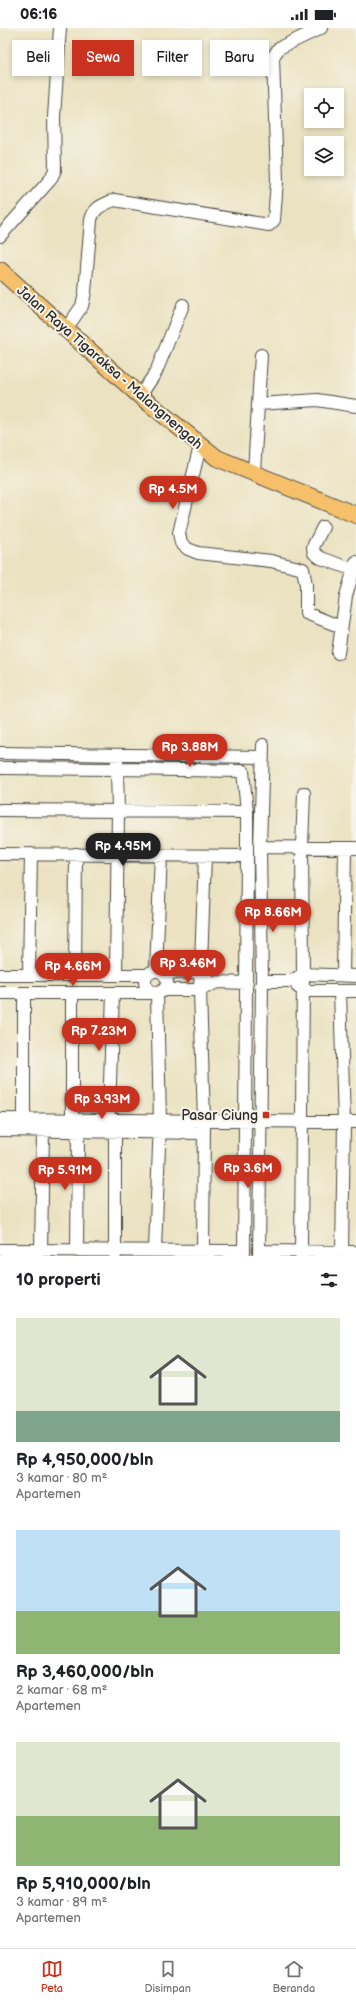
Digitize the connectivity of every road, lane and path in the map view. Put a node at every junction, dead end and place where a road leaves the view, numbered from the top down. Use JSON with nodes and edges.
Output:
{"nodes":[{"id":1,"x":60,"y":28,"type":"edge"},
{"id":2,"x":322,"y":28,"type":"edge"},
{"id":3,"x":0,"y":236,"type":"edge"},
{"id":4,"x":0,"y":270,"type":"edge"},
{"id":5,"x":182,"y":306,"type":"dead end"},
{"id":6,"x":66,"y":329,"type":"junction"},
{"id":7,"x":261,"y":355,"type":"dead end"},
{"id":8,"x":140,"y":396,"type":"junction"},
{"id":9,"x":259,"y":404,"type":"junction"},
{"id":10,"x":356,"y":406,"type":"edge"},
{"id":11,"x":200,"y":446,"type":"junction"},
{"id":12,"x":254,"y":472,"type":"junction"},
{"id":13,"x":356,"y":512,"type":"edge"},
{"id":14,"x":323,"y":527,"type":"dead end"},
{"id":15,"x":355,"y":566,"type":"edge"},
{"id":16,"x":341,"y":628,"type":"junction"},
{"id":17,"x":338,"y":653,"type":"dead end"},
{"id":18,"x":0,"y":753,"type":"edge"},
{"id":19,"x":117,"y":755,"type":"junction"},
{"id":20,"x":0,"y":768,"type":"edge"},
{"id":21,"x":116,"y":769,"type":"junction"},
{"id":22,"x":304,"y":793,"type":"dead end"},
{"id":23,"x":0,"y":810,"type":"edge"},
{"id":24,"x":118,"y":811,"type":"junction"},
{"id":25,"x":247,"y":812,"type":"junction"},
{"id":26,"x":260,"y":846,"type":"junction"},
{"id":27,"x":302,"y":846,"type":"junction"},
{"id":28,"x":351,"y":848,"type":"edge"},
{"id":29,"x":0,"y":854,"type":"edge"},
{"id":30,"x":31,"y":854,"type":"junction"},
{"id":31,"x":76,"y":854,"type":"junction"},
{"id":32,"x":117,"y":855,"type":"junction"},
{"id":33,"x":161,"y":855,"type":"junction"},
{"id":34,"x":205,"y":856,"type":"junction"},
{"id":35,"x":247,"y":856,"type":"junction"},
{"id":36,"x":201,"y":972,"type":"junction"},
{"id":37,"x":155,"y":973,"type":"junction"},
{"id":38,"x":303,"y":974,"type":"junction"},
{"id":39,"x":0,"y":975,"type":"edge"},
{"id":40,"x":30,"y":975,"type":"junction"},
{"id":41,"x":75,"y":975,"type":"junction"},
{"id":42,"x":116,"y":975,"type":"junction"},
{"id":43,"x":344,"y":975,"type":"junction"},
{"id":44,"x":356,"y":976,"type":"edge"},
{"id":45,"x":262,"y":981,"type":"junction"},
{"id":46,"x":292,"y":981,"type":"junction"},
{"id":47,"x":217,"y":982,"type":"junction"},
{"id":48,"x":247,"y":983,"type":"junction"},
{"id":49,"x":200,"y":990,"type":"junction"},
{"id":50,"x":303,"y":991,"type":"junction"},
{"id":51,"x":340,"y":991,"type":"junction"},
{"id":52,"x":356,"y":991,"type":"edge"},
{"id":53,"x":158,"y":992,"type":"junction"},
{"id":54,"x":0,"y":993,"type":"edge"},
{"id":55,"x":72,"y":993,"type":"junction"},
{"id":56,"x":113,"y":993,"type":"junction"},
{"id":57,"x":22,"y":994,"type":"junction"},
{"id":58,"x":38,"y":994,"type":"junction"},
{"id":59,"x":0,"y":1112,"type":"edge"},
{"id":60,"x":72,"y":1112,"type":"junction"},
{"id":61,"x":113,"y":1115,"type":"junction"},
{"id":62,"x":0,"y":1119,"type":"edge"},
{"id":63,"x":24,"y":1121,"type":"junction"},
{"id":64,"x":245,"y":1121,"type":"junction"},
{"id":65,"x":159,"y":1122,"type":"junction"},
{"id":66,"x":261,"y":1122,"type":"junction"},
{"id":67,"x":350,"y":1122,"type":"edge"},
{"id":68,"x":203,"y":1123,"type":"junction"},
{"id":69,"x":302,"y":1123,"type":"junction"},
{"id":70,"x":0,"y":1130,"type":"edge"},
{"id":71,"x":78,"y":1131,"type":"junction"},
{"id":72,"x":43,"y":1132,"type":"junction"},
{"id":73,"x":116,"y":1132,"type":"junction"},
{"id":74,"x":0,"y":1250,"type":"edge"},
{"id":75,"x":77,"y":1250,"type":"junction"},
{"id":76,"x":153,"y":1252,"type":"edge"},
{"id":77,"x":342,"y":1252,"type":"junction"},
{"id":78,"x":356,"y":1252,"type":"edge"},
{"id":79,"x":41,"y":1253,"type":"edge"},
{"id":80,"x":115,"y":1253,"type":"edge"},
{"id":81,"x":170,"y":1253,"type":"edge"},
{"id":82,"x":203,"y":1253,"type":"edge"},
{"id":83,"x":244,"y":1253,"type":"edge"},
{"id":84,"x":259,"y":1254,"type":"edge"},
{"id":85,"x":301,"y":1254,"type":"edge"}],
"edges":[{"from":1,"to":3,"type":"street"},
{"from":2,"to":6,"type":"street"},
{"from":4,"to":6,"type":"main road","name":"Jalan Raya Tigaraksa - Malangnengah"},
{"from":5,"to":8,"type":"street"},
{"from":6,"to":8,"type":"main road","name":"Jalan Raya Tigaraksa - Malangnengah"},
{"from":7,"to":9,"type":"street"},
{"from":8,"to":11,"type":"main road","name":"Jalan Raya Tigaraksa - Malangnengah"},
{"from":9,"to":10,"type":"street"},
{"from":9,"to":12,"type":"street"},
{"from":11,"to":12,"type":"main road","name":"Jalan Raya Tigaraksa - Malangnengah"},
{"from":11,"to":16,"type":"street"},
{"from":12,"to":13,"type":"main road","name":"Jalan Raya Tigaraksa - Malangnengah"},
{"from":14,"to":15,"type":"street"},
{"from":15,"to":16,"type":"street"},
{"from":16,"to":17,"type":"street"},
{"from":18,"to":19,"type":"street"},
{"from":19,"to":21,"type":"street"},
{"from":19,"to":26,"type":"street"},
{"from":20,"to":21,"type":"street"},
{"from":21,"to":24,"type":"street"},
{"from":21,"to":25,"type":"street"},
{"from":22,"to":27,"type":"street"},
{"from":23,"to":24,"type":"street"},
{"from":24,"to":25,"type":"street"},
{"from":24,"to":32,"type":"street"},
{"from":25,"to":35,"type":"street"},
{"from":26,"to":27,"type":"street"},
{"from":26,"to":45,"type":"street"},
{"from":27,"to":28,"type":"street"},
{"from":27,"to":38,"type":"street"},
{"from":28,"to":43,"type":"street"},
{"from":29,"to":30,"type":"street"},
{"from":30,"to":31,"type":"street"},
{"from":30,"to":40,"type":"street"},
{"from":31,"to":32,"type":"street"},
{"from":31,"to":41,"type":"street"},
{"from":32,"to":33,"type":"street"},
{"from":32,"to":42,"type":"street"},
{"from":33,"to":34,"type":"street"},
{"from":33,"to":37,"type":"street"},
{"from":34,"to":35,"type":"street"},
{"from":34,"to":36,"type":"street"},
{"from":35,"to":48,"type":"street"},
{"from":36,"to":37,"type":"street"},
{"from":36,"to":47,"type":"street"},
{"from":36,"to":49,"type":"street"},
{"from":37,"to":42,"type":"street"},
{"from":37,"to":53,"type":"street"},
{"from":37,"to":53,"type":"street"},
{"from":38,"to":43,"type":"street"},
{"from":38,"to":46,"type":"street"},
{"from":38,"to":50,"type":"street"},
{"from":39,"to":40,"type":"street"},
{"from":40,"to":41,"type":"street"},
{"from":40,"to":57,"type":"street"},
{"from":40,"to":58,"type":"street"},
{"from":41,"to":42,"type":"street"},
{"from":43,"to":44,"type":"street"},
{"from":45,"to":46,"type":"street"},
{"from":45,"to":66,"type":"street"},
{"from":46,"to":50,"type":"street"},
{"from":47,"to":48,"type":"street"},
{"from":47,"to":49,"type":"street"},
{"from":48,"to":64,"type":"street"},
{"from":49,"to":53,"type":"street"},
{"from":49,"to":68,"type":"street"},
{"from":50,"to":51,"type":"street"},
{"from":50,"to":69,"type":"street"},
{"from":51,"to":52,"type":"street"},
{"from":51,"to":67,"type":"street"},
{"from":53,"to":56,"type":"street"},
{"from":53,"to":65,"type":"street"},
{"from":54,"to":57,"type":"street"},
{"from":55,"to":56,"type":"street"},
{"from":55,"to":58,"type":"street"},
{"from":55,"to":60,"type":"street"},
{"from":56,"to":61,"type":"street"},
{"from":57,"to":58,"type":"street"},
{"from":57,"to":63,"type":"street"},
{"from":59,"to":63,"type":"street"},
{"from":60,"to":61,"type":"street"},
{"from":60,"to":63,"type":"street"},
{"from":61,"to":63,"type":"street"},
{"from":61,"to":65,"type":"street"},
{"from":61,"to":73,"type":"street"},
{"from":62,"to":63,"type":"street"},
{"from":63,"to":70,"type":"street"},
{"from":63,"to":72,"type":"street"},
{"from":64,"to":66,"type":"street"},
{"from":64,"to":68,"type":"street"},
{"from":64,"to":83,"type":"street"},
{"from":65,"to":68,"type":"street"},
{"from":65,"to":73,"type":"street"},
{"from":65,"to":76,"type":"street"},
{"from":66,"to":69,"type":"street"},
{"from":66,"to":84,"type":"street"},
{"from":67,"to":69,"type":"street"},
{"from":67,"to":77,"type":"street"},
{"from":68,"to":82,"type":"street"},
{"from":69,"to":85,"type":"street"},
{"from":71,"to":72,"type":"street"},
{"from":71,"to":73,"type":"street"},
{"from":71,"to":75,"type":"street"},
{"from":72,"to":79,"type":"street"},
{"from":73,"to":80,"type":"street"},
{"from":74,"to":79,"type":"street"},
{"from":75,"to":79,"type":"street"},
{"from":75,"to":80,"type":"street"},
{"from":76,"to":80,"type":"street"},
{"from":76,"to":81,"type":"street"},
{"from":77,"to":78,"type":"street"},
{"from":77,"to":85,"type":"street"},
{"from":81,"to":82,"type":"street"},
{"from":82,"to":83,"type":"street"},
{"from":84,"to":85,"type":"street"}]}
